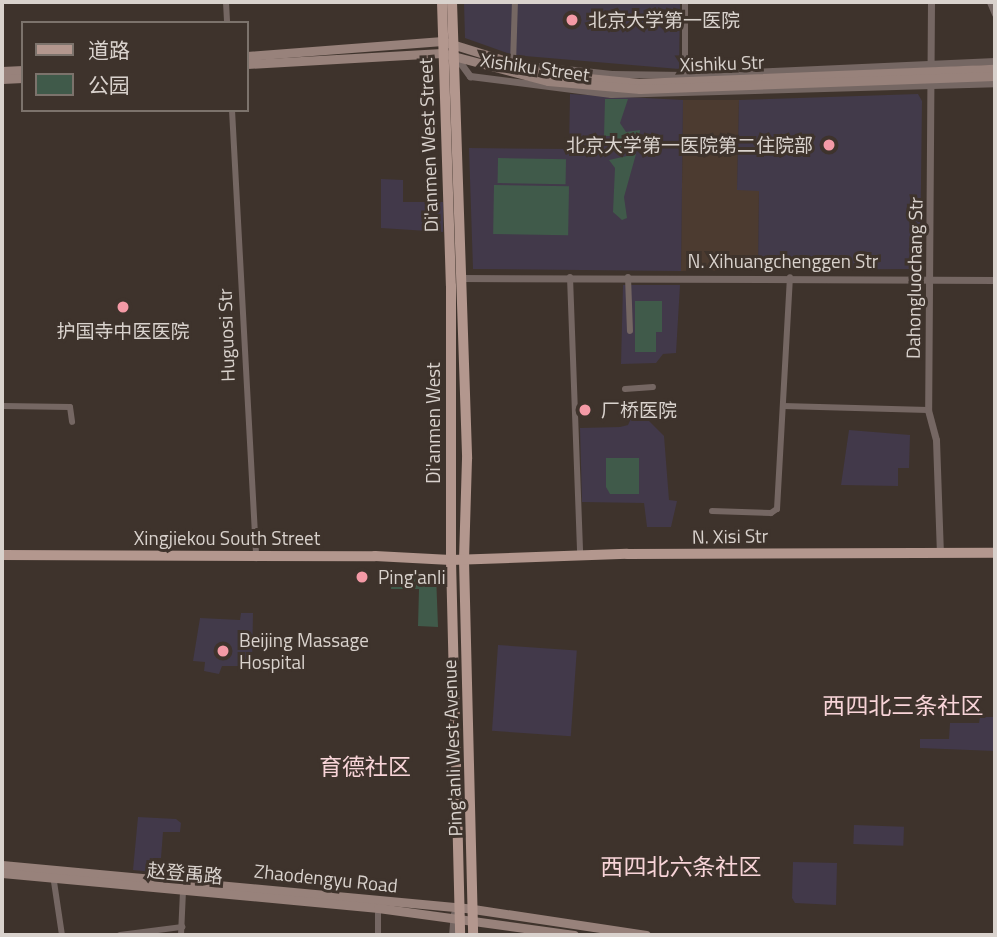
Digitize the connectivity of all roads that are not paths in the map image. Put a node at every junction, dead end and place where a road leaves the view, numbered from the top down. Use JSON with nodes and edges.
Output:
{"nodes":[{"id":1,"x":226,"y":2,"type":"edge"},
{"id":2,"x":442,"y":2,"type":"edge"},
{"id":3,"x":452,"y":2,"type":"edge"},
{"id":4,"x":515,"y":2,"type":"edge"},
{"id":5,"x":685,"y":2,"type":"edge"},
{"id":6,"x":931,"y":2,"type":"edge"},
{"id":7,"x":990,"y":2,"type":"edge"},
{"id":8,"x":995,"y":13,"type":"edge"},
{"id":9,"x":228,"y":21,"type":"edge"},
{"id":10,"x":456,"y":43,"type":"junction"},
{"id":11,"x":442,"y":47,"type":"junction"},
{"id":12,"x":455,"y":56,"type":"junction"},
{"id":13,"x":250,"y":60,"type":"edge"},
{"id":14,"x":995,"y":61,"type":"edge"},
{"id":15,"x":513,"y":64,"type":"junction"},
{"id":16,"x":995,"y":69,"type":"edge"},
{"id":17,"x":21,"y":70,"type":"edge"},
{"id":18,"x":2,"y":71,"type":"edge"},
{"id":19,"x":931,"y":73,"type":"junction"},
{"id":20,"x":685,"y":75,"type":"junction"},
{"id":21,"x":995,"y":76,"type":"edge"},
{"id":22,"x":21,"y":78,"type":"edge"},
{"id":23,"x":2,"y":79,"type":"edge"},
{"id":24,"x":995,"y":83,"type":"edge"},
{"id":25,"x":232,"y":112,"type":"edge"},
{"id":26,"x":462,"y":276,"type":"junction"},
{"id":27,"x":570,"y":277,"type":"junction"},
{"id":28,"x":628,"y":277,"type":"junction"},
{"id":29,"x":790,"y":277,"type":"junction"},
{"id":30,"x":931,"y":278,"type":"junction"},
{"id":31,"x":995,"y":280,"type":"edge"},
{"id":32,"x":452,"y":286,"type":"junction"},
{"id":33,"x":629,"y":331,"type":"dead end"},
{"id":34,"x":653,"y":387,"type":"dead end"},
{"id":35,"x":625,"y":389,"type":"dead end"},
{"id":36,"x":3,"y":406,"type":"edge"},
{"id":37,"x":783,"y":406,"type":"junction"},
{"id":38,"x":928,"y":410,"type":"junction"},
{"id":39,"x":72,"y":422,"type":"dead end"},
{"id":40,"x":712,"y":510,"type":"dead end"},
{"id":41,"x":940,"y":553,"type":"junction"},
{"id":42,"x":995,"y":553,"type":"edge"},
{"id":43,"x":2,"y":555,"type":"edge"},
{"id":44,"x":580,"y":555,"type":"junction"},
{"id":45,"x":256,"y":558,"type":"junction"},
{"id":46,"x":451,"y":560,"type":"junction"},
{"id":47,"x":464,"y":560,"type":"junction"},
{"id":48,"x":2,"y":865,"type":"edge"},
{"id":49,"x":2,"y":873,"type":"edge"},
{"id":50,"x":53,"y":874,"type":"junction"},
{"id":51,"x":183,"y":891,"type":"junction"},
{"id":52,"x":378,"y":908,"type":"junction"},
{"id":53,"x":473,"y":914,"type":"junction"},
{"id":54,"x":457,"y":915,"type":"junction"},
{"id":55,"x":181,"y":931,"type":"edge"},
{"id":56,"x":62,"y":935,"type":"edge"},
{"id":57,"x":120,"y":935,"type":"edge"},
{"id":58,"x":378,"y":935,"type":"edge"},
{"id":59,"x":452,"y":935,"type":"edge"},
{"id":60,"x":460,"y":935,"type":"edge"},
{"id":61,"x":473,"y":935,"type":"edge"},
{"id":62,"x":574,"y":935,"type":"edge"},
{"id":63,"x":646,"y":935,"type":"edge"}],
"edges":[{"from":1,"to":9,"type":"street"},
{"from":2,"to":11,"type":"main road","name":"Di'anmen West Street"},
{"from":3,"to":10,"type":"main road","name":"Di'anmen West Street"},
{"from":4,"to":15,"type":"street"},
{"from":5,"to":20,"type":"street"},
{"from":6,"to":19,"type":"street","name":"Dahongluochang Str"},
{"from":7,"to":8,"type":"street"},
{"from":10,"to":11,"type":"main road","name":"Xishiku Str"},
{"from":10,"to":12,"type":"main road","name":"Di'anmen West Street"},
{"from":10,"to":15,"type":"main road","name":"Xishiku Str"},
{"from":11,"to":12,"type":"main road"},
{"from":11,"to":13,"type":"main road"},
{"from":11,"to":32,"type":"main road","name":"Di'anmen West Street"},
{"from":12,"to":19,"type":"main road","name":"Xishiku Street"},
{"from":12,"to":19,"type":"street","name":"Xishiku Street"},
{"from":12,"to":26,"type":"main road"},
{"from":14,"to":19,"type":"street","name":"Xishiku Street"},
{"from":15,"to":19,"type":"main road","name":"Xishiku Str"},
{"from":15,"to":20,"type":"street","name":"Xishiku Street"},
{"from":16,"to":19,"type":"main road","name":"Xishiku Str"},
{"from":17,"to":18,"type":"main road"},
{"from":19,"to":20,"type":"street","name":"Xishiku Street"},
{"from":19,"to":21,"type":"main road","name":"Xishiku Street"},
{"from":19,"to":24,"type":"street","name":"Xishiku Street"},
{"from":19,"to":30,"type":"street","name":"Dahongluochang Str"},
{"from":22,"to":23,"type":"main road"},
{"from":25,"to":45,"type":"street","name":"Huguosi Str"},
{"from":26,"to":27,"type":"street","name":"N. Xihuangchenggen Str"},
{"from":26,"to":32,"type":"street"},
{"from":26,"to":47,"type":"main road"},
{"from":27,"to":28,"type":"street","name":"N. Xihuangchenggen Str"},
{"from":27,"to":44,"type":"street"},
{"from":28,"to":29,"type":"street","name":"N. Xihuangchenggen Str"},
{"from":28,"to":33,"type":"street"},
{"from":29,"to":30,"type":"street","name":"N. Xihuangchenggen Str"},
{"from":29,"to":37,"type":"street"},
{"from":30,"to":31,"type":"street","name":"N. Xihuangchenggen Str"},
{"from":30,"to":38,"type":"street","name":"Dahongluochang Str"},
{"from":32,"to":46,"type":"main road","name":"Di'anmen West"},
{"from":34,"to":35,"type":"street"},
{"from":36,"to":39,"type":"street"},
{"from":37,"to":38,"type":"street"},
{"from":37,"to":40,"type":"street"},
{"from":38,"to":41,"type":"street","name":"Dahongluochang Str"},
{"from":41,"to":42,"type":"main road","name":"N. Xisi Str"},
{"from":41,"to":44,"type":"main road","name":"N. Xisi Str"},
{"from":43,"to":45,"type":"main road","name":"Xingjiekou South Street"},
{"from":44,"to":47,"type":"main road","name":"N. Xisi Str"},
{"from":45,"to":46,"type":"main road","name":"Xingjiekou South Street"},
{"from":46,"to":47,"type":"main road","name":"Xingjiekou South Street"},
{"from":46,"to":54,"type":"main road","name":"Ping'anli West Avenue"},
{"from":47,"to":53,"type":"main road","name":"Ping'anli West Avenue"},
{"from":48,"to":50,"type":"main road","name":"Zhaodengyu Road"},
{"from":49,"to":50,"type":"main road","name":"赵登禹路"},
{"from":50,"to":51,"type":"main road","name":"赵登禹路"},
{"from":50,"to":54,"type":"main road","name":"Zhaodengyu Road"},
{"from":50,"to":56,"type":"street"},
{"from":51,"to":52,"type":"main road","name":"赵登禹路"},
{"from":51,"to":55,"type":"street"},
{"from":52,"to":54,"type":"main road","name":"赵登禹路"},
{"from":52,"to":58,"type":"street"},
{"from":53,"to":54,"type":"main road","name":"Zhaodengyu Road"},
{"from":53,"to":61,"type":"main road","name":"Ping'anli West Avenue"},
{"from":53,"to":62,"type":"main road"},
{"from":53,"to":63,"type":"main road","name":"Zhaodengyu Road"},
{"from":54,"to":59,"type":"street"},
{"from":54,"to":60,"type":"main road","name":"Ping'anli West Avenue"},
{"from":55,"to":57,"type":"street"}]}
